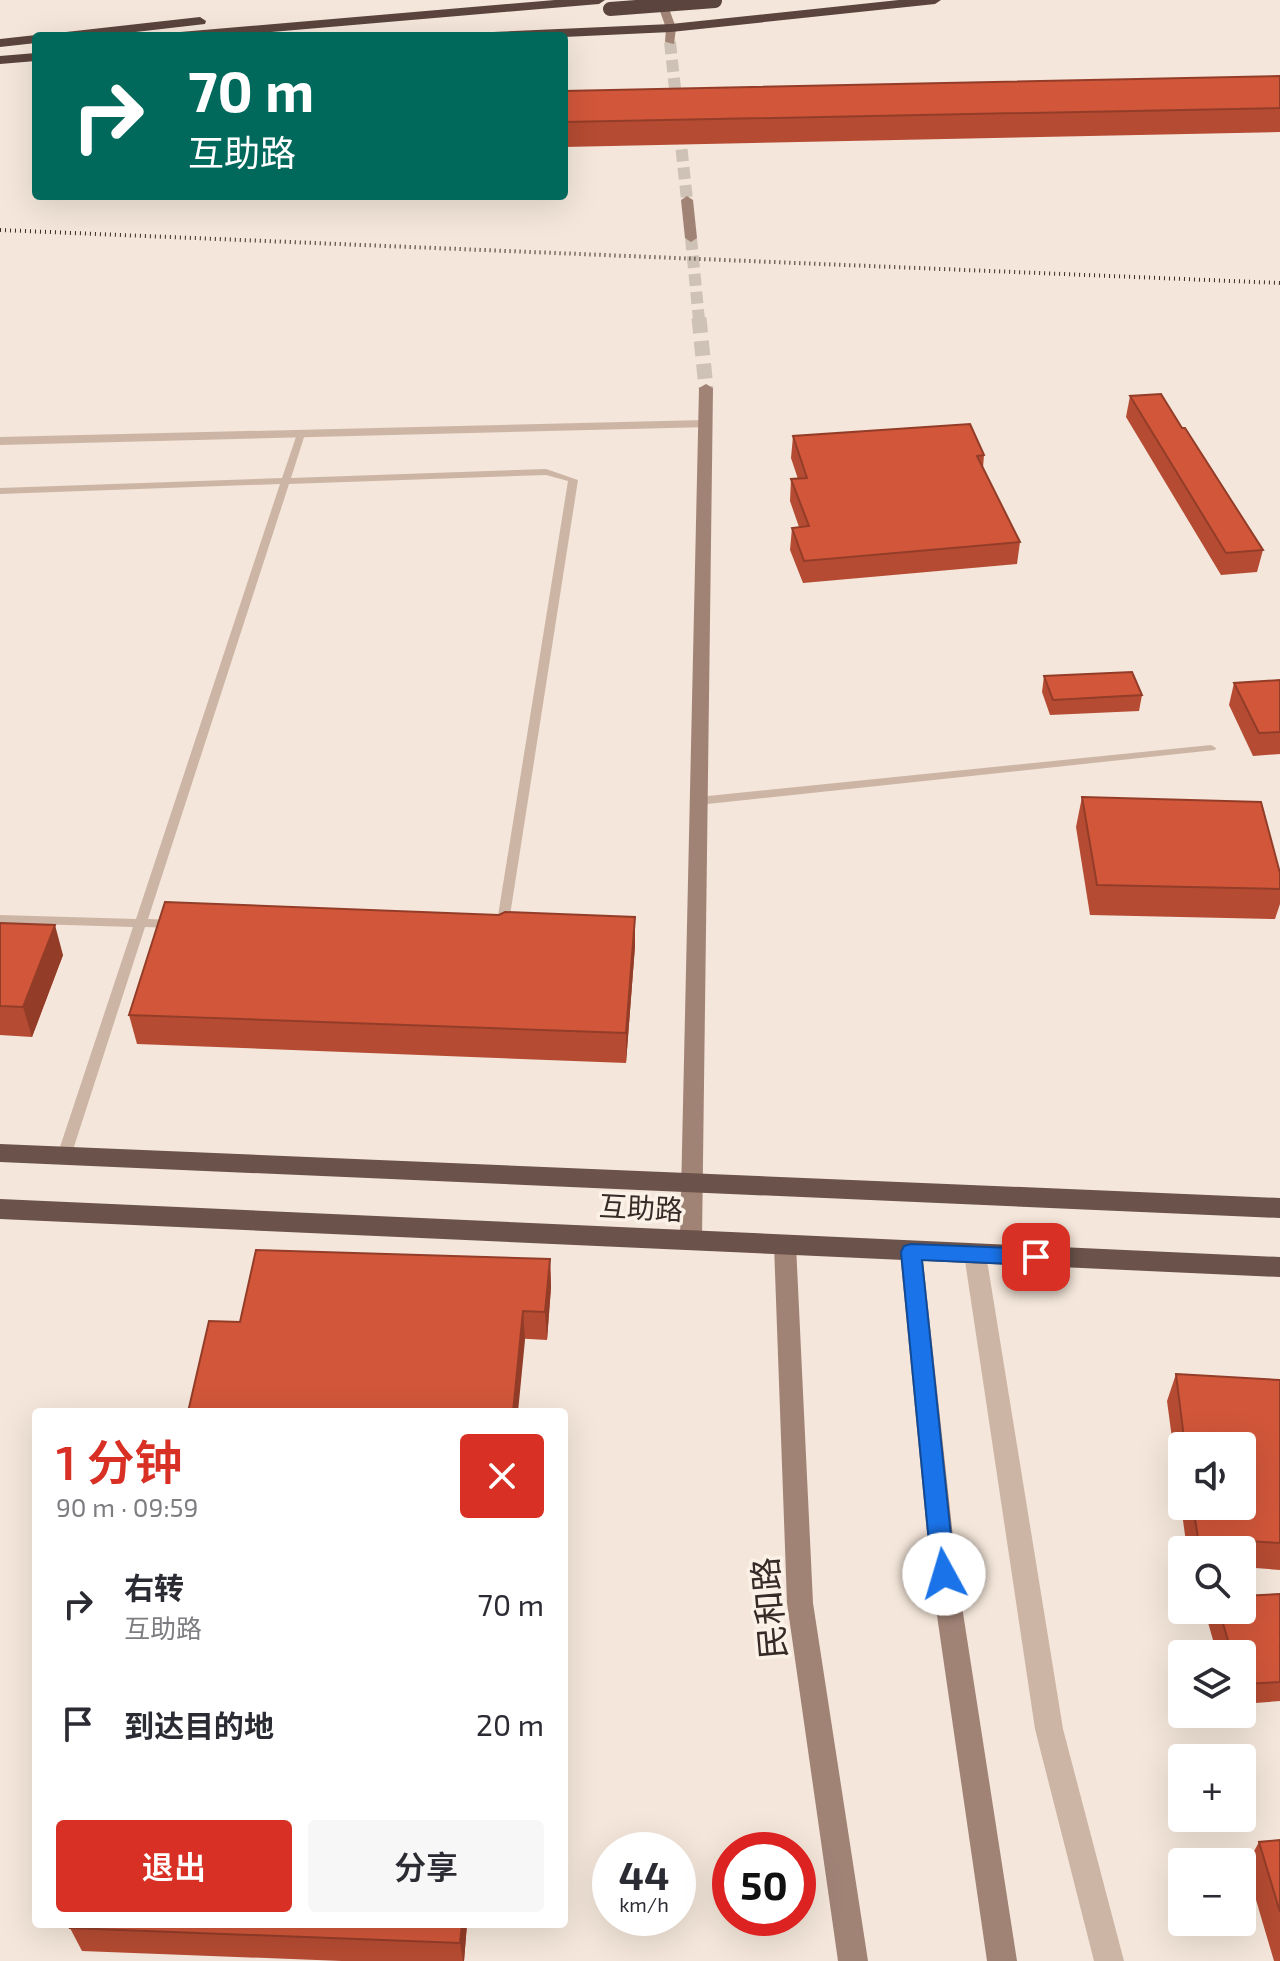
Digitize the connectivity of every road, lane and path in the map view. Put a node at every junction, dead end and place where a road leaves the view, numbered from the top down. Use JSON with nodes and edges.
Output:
{"nodes":[{"id":1,"x":661,"y":0,"type":"edge"},
{"id":2,"x":722,"y":0,"type":"edge"},
{"id":3,"x":935,"y":0,"type":"edge"},
{"id":4,"x":715,"y":1,"type":"edge"},
{"id":5,"x":604,"y":4,"type":"edge"},
{"id":6,"x":270,"y":13,"type":"dead end"},
{"id":7,"x":101,"y":32,"type":"edge"},
{"id":8,"x":233,"y":32,"type":"edge"},
{"id":9,"x":337,"y":32,"type":"edge"},
{"id":10,"x":671,"y":35,"type":"junction"},
{"id":11,"x":568,"y":36,"type":"edge"},
{"id":12,"x":32,"y":39,"type":"edge"},
{"id":13,"x":0,"y":43,"type":"edge"},
{"id":14,"x":32,"y":47,"type":"edge"},
{"id":15,"x":0,"y":51,"type":"edge"},
{"id":16,"x":32,"y":57,"type":"edge"},
{"id":17,"x":0,"y":60,"type":"edge"},
{"id":18,"x":32,"y":65,"type":"edge"},
{"id":19,"x":0,"y":68,"type":"edge"},
{"id":20,"x":687,"y":200,"type":"tunnel mouth"},
{"id":21,"x":691,"y":238,"type":"tunnel mouth"},
{"id":22,"x":706,"y":388,"type":"tunnel mouth"},
{"id":23,"x":705,"y":424,"type":"junction"},
{"id":24,"x":301,"y":434,"type":"junction"},
{"id":25,"x":0,"y":441,"type":"edge"},
{"id":26,"x":286,"y":481,"type":"junction"},
{"id":27,"x":0,"y":491,"type":"edge"},
{"id":28,"x":1211,"y":748,"type":"dead end"},
{"id":29,"x":698,"y":801,"type":"junction"},
{"id":30,"x":0,"y":919,"type":"edge"},
{"id":31,"x":139,"y":923,"type":"junction"},
{"id":32,"x":186,"y":925,"type":"edge"},
{"id":33,"x":501,"y":938,"type":"edge"},
{"id":34,"x":0,"y":1153,"type":"edge"},
{"id":35,"x":64,"y":1156,"type":"junction"},
{"id":36,"x":692,"y":1183,"type":"junction"},
{"id":37,"x":1280,"y":1208,"type":"edge"},
{"id":38,"x":0,"y":1209,"type":"edge"},
{"id":39,"x":691,"y":1239,"type":"junction"},
{"id":40,"x":785,"y":1245,"type":"junction"},
{"id":41,"x":911,"y":1252,"type":"junction"},
{"id":42,"x":975,"y":1254,"type":"junction"},
{"id":43,"x":1280,"y":1267,"type":"edge"},
{"id":44,"x":853,"y":1961,"type":"edge"},
{"id":45,"x":1002,"y":1961,"type":"edge"},
{"id":46,"x":1109,"y":1961,"type":"edge"}],
"edges":[{"from":1,"to":10,"type":"main road"},
{"from":2,"to":4,"type":"highway"},
{"from":3,"to":10,"type":"highway"},
{"from":4,"to":5,"type":"highway","bridge":true},
{"from":5,"to":8,"type":"highway"},
{"from":5,"to":9,"type":"highway"},
{"from":6,"to":7,"type":"highway"},
{"from":10,"to":11,"type":"highway"},
{"from":12,"to":13,"type":"highway"},
{"from":14,"to":15,"type":"highway"},
{"from":16,"to":17,"type":"highway"},
{"from":18,"to":19,"type":"highway"},
{"from":20,"to":21,"type":"main road"},
{"from":22,"to":23,"type":"main road"},
{"from":23,"to":24,"type":"street"},
{"from":23,"to":29,"type":"main road"},
{"from":24,"to":25,"type":"street"},
{"from":24,"to":26,"type":"lane"},
{"from":26,"to":27,"type":"lane"},
{"from":26,"to":31,"type":"lane"},
{"from":26,"to":33,"type":"lane"},
{"from":28,"to":29,"type":"lane"},
{"from":29,"to":36,"type":"main road"},
{"from":30,"to":31,"type":"lane"},
{"from":31,"to":32,"type":"lane"},
{"from":31,"to":35,"type":"lane"},
{"from":34,"to":35,"type":"highway","name":"互助路"},
{"from":35,"to":36,"type":"highway","name":"互助路"},
{"from":36,"to":37,"type":"highway","name":"互助路"},
{"from":36,"to":39,"type":"main road"},
{"from":38,"to":39,"type":"highway","name":"互助路"},
{"from":39,"to":40,"type":"highway","name":"互助路"},
{"from":40,"to":41,"type":"highway","name":"互助路"},
{"from":40,"to":44,"type":"main road","name":"民和路"},
{"from":41,"to":42,"type":"highway","name":"互助路"},
{"from":41,"to":45,"type":"main road"},
{"from":42,"to":43,"type":"highway","name":"互助路"},
{"from":42,"to":46,"type":"street"}]}
